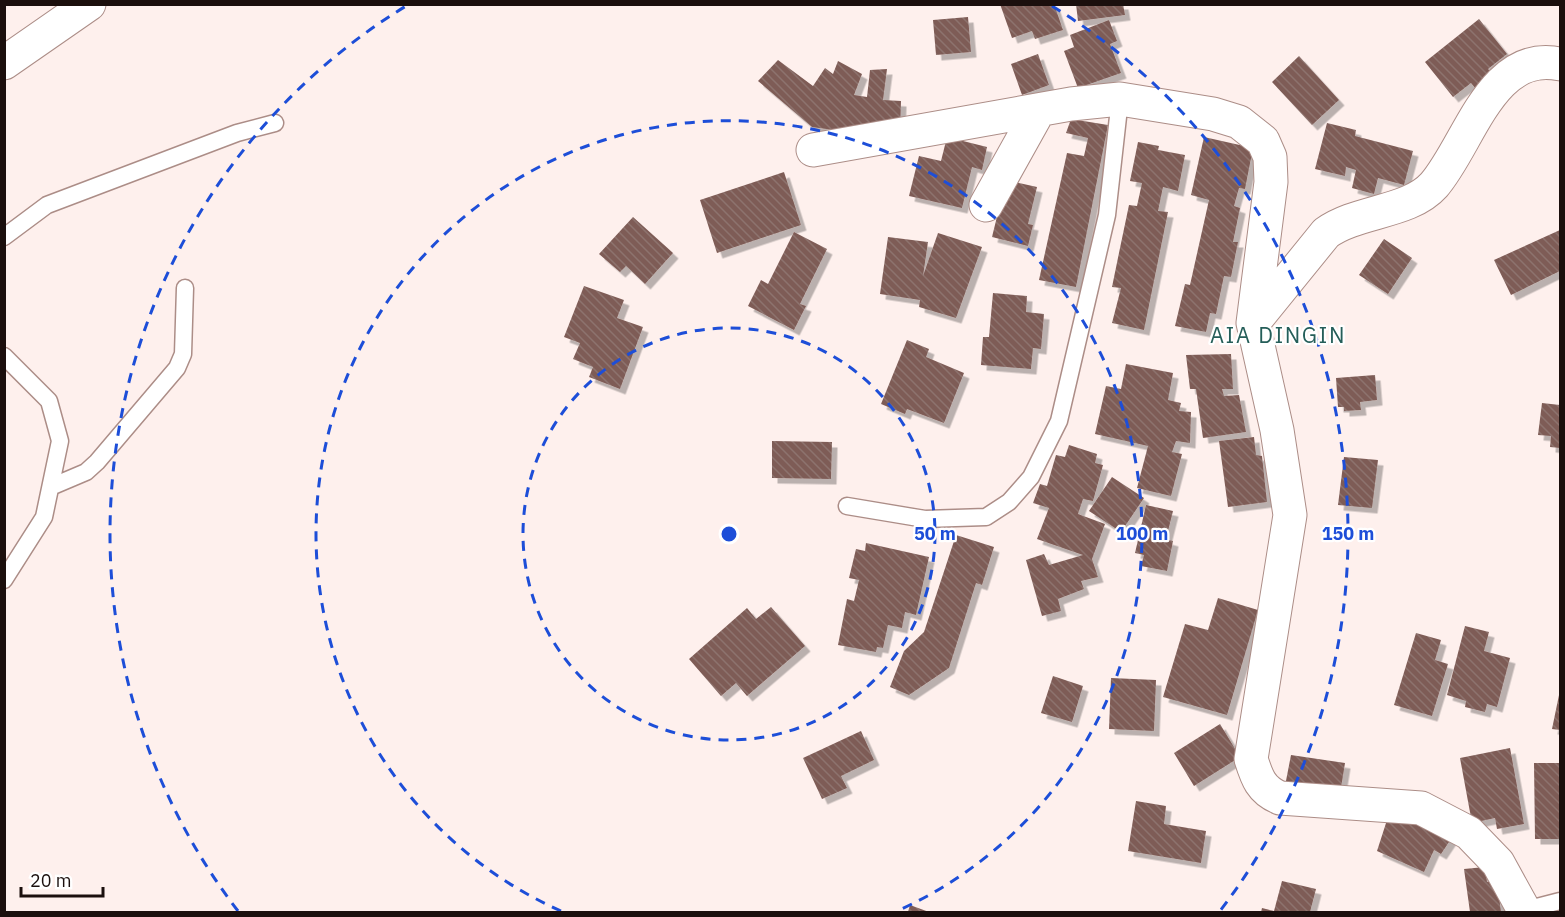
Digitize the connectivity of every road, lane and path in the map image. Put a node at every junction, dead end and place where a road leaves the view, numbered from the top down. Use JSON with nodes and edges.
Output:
{"nodes":[{"id":1,"x":89,"y":4,"type":"edge"},
{"id":2,"x":4,"y":63,"type":"edge"},
{"id":3,"x":1560,"y":64,"type":"edge"},
{"id":4,"x":1120,"y":99,"type":"junction"},
{"id":5,"x":1039,"y":110,"type":"junction"},
{"id":6,"x":275,"y":123,"type":"dead end"},
{"id":7,"x":813,"y":150,"type":"dead end"},
{"id":8,"x":986,"y":205,"type":"dead end"},
{"id":9,"x":4,"y":237,"type":"edge"},
{"id":10,"x":185,"y":288,"type":"dead end"},
{"id":11,"x":1253,"y":323,"type":"junction"},
{"id":12,"x":4,"y":356,"type":"edge"},
{"id":13,"x":53,"y":486,"type":"junction"},
{"id":14,"x":847,"y":506,"type":"dead end"},
{"id":15,"x":4,"y":580,"type":"edge"},
{"id":16,"x":1560,"y":901,"type":"edge"},
{"id":17,"x":1525,"y":911,"type":"edge"}],
"edges":[{"from":1,"to":2,"type":"street"},
{"from":3,"to":11,"type":"street"},
{"from":4,"to":5,"type":"street"},
{"from":4,"to":11,"type":"street"},
{"from":4,"to":14,"type":"lane"},
{"from":5,"to":7,"type":"street"},
{"from":5,"to":8,"type":"street"},
{"from":6,"to":9,"type":"lane"},
{"from":10,"to":13,"type":"lane"},
{"from":11,"to":17,"type":"street"},
{"from":12,"to":13,"type":"lane"},
{"from":13,"to":15,"type":"lane"},
{"from":16,"to":17,"type":"lane"}]}
